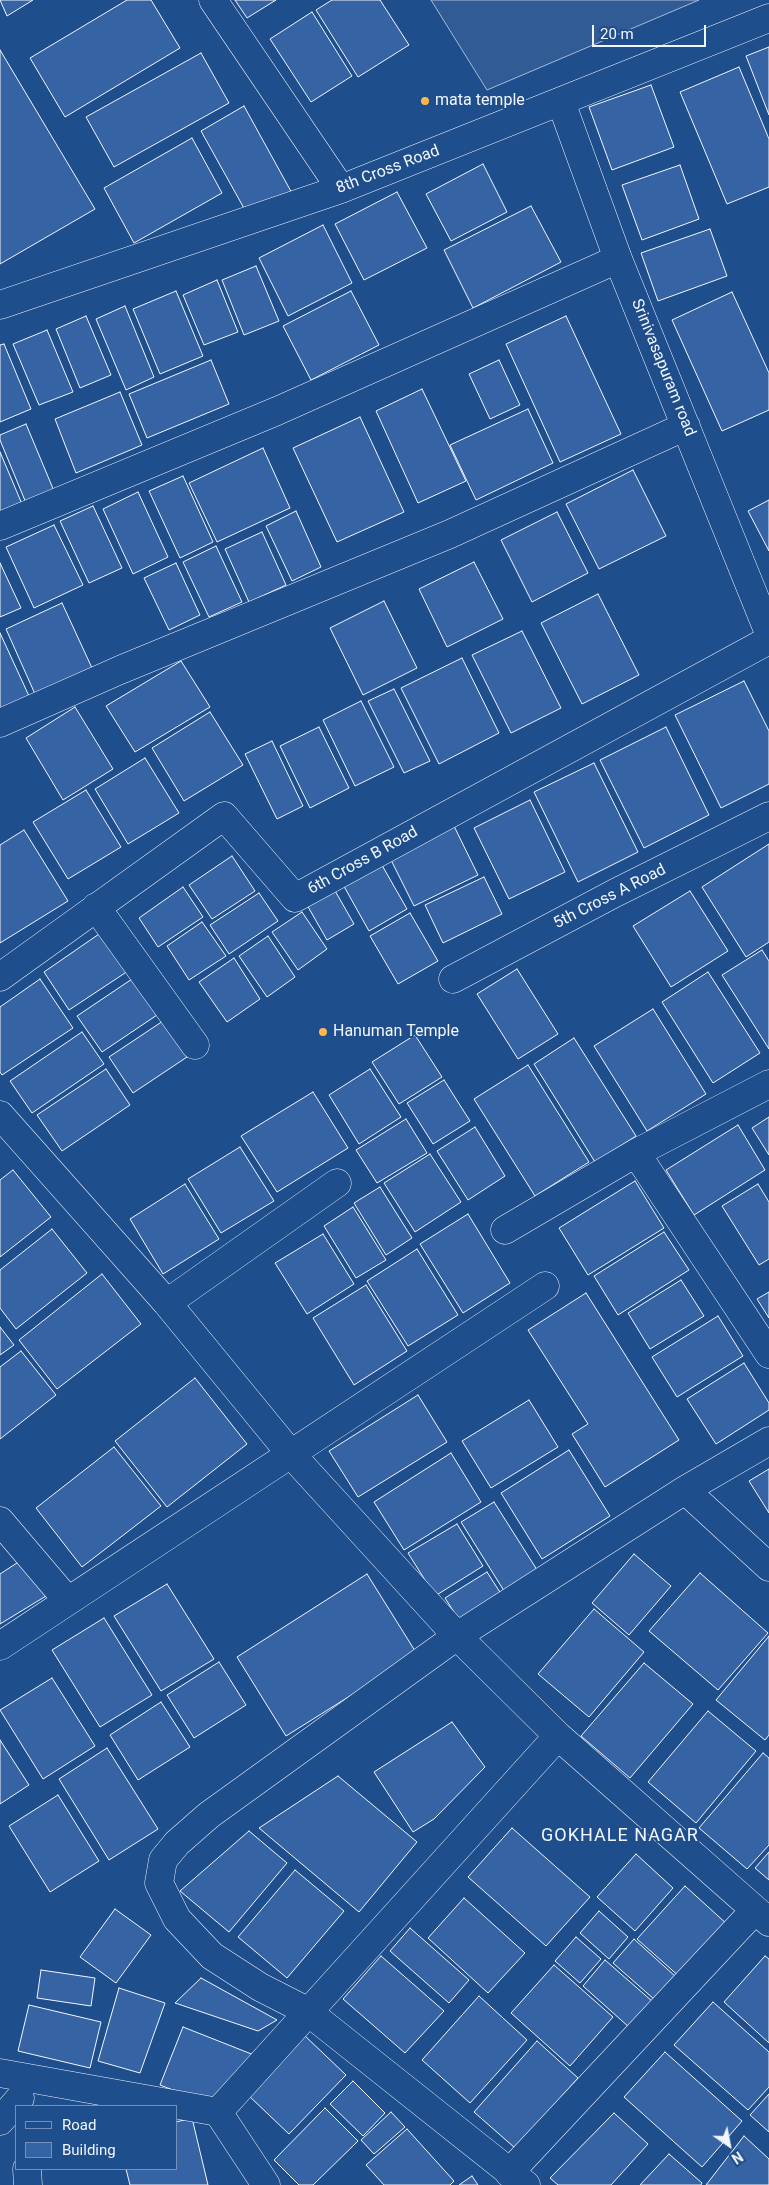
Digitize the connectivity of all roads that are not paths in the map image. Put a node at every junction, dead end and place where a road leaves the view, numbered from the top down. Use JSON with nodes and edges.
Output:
{"nodes":[{"id":1,"x":213,"y":0,"type":"edge"},
{"id":2,"x":769,"y":18,"type":"edge"},
{"id":3,"x":561,"y":102,"type":"junction"},
{"id":4,"x":341,"y":189,"type":"junction"},
{"id":5,"x":618,"y":260,"type":"junction"},
{"id":6,"x":0,"y":305,"type":"edge"},
{"id":7,"x":686,"y":426,"type":"junction"},
{"id":8,"x":0,"y":526,"type":"edge"},
{"id":9,"x":769,"y":632,"type":"edge"},
{"id":10,"x":769,"y":640,"type":"edge"},
{"id":11,"x":0,"y":723,"type":"edge"},
{"id":12,"x":769,"y":816,"type":"edge"},
{"id":13,"x":96,"y":907,"type":"junction"},
{"id":14,"x":0,"y":977,"type":"edge"},
{"id":15,"x":453,"y":979,"type":"dead end"},
{"id":16,"x":195,"y":1045,"type":"dead end"},
{"id":17,"x":769,"y":1084,"type":"edge"},
{"id":18,"x":0,"y":1115,"type":"edge"},
{"id":19,"x":636,"y":1153,"type":"junction"},
{"id":20,"x":337,"y":1183,"type":"dead end"},
{"id":21,"x":505,"y":1230,"type":"dead end"},
{"id":22,"x":545,"y":1286,"type":"dead end"},
{"id":23,"x":167,"y":1304,"type":"junction"},
{"id":24,"x":769,"y":1354,"type":"edge"},
{"id":25,"x":769,"y":1441,"type":"edge"},
{"id":26,"x":290,"y":1453,"type":"junction"},
{"id":27,"x":684,"y":1490,"type":"junction"},
{"id":28,"x":0,"y":1521,"type":"edge"},
{"id":29,"x":769,"y":1567,"type":"edge"},
{"id":30,"x":68,"y":1601,"type":"junction"},
{"id":31,"x":457,"y":1636,"type":"junction"},
{"id":32,"x":0,"y":1646,"type":"edge"},
{"id":33,"x":558,"y":1736,"type":"junction"},
{"id":34,"x":762,"y":1916,"type":"edge"},
{"id":35,"x":307,"y":2011,"type":"junction"},
{"id":36,"x":0,"y":2073,"type":"edge"},
{"id":37,"x":23,"y":2094,"type":"edge"},
{"id":38,"x":142,"y":2105,"type":"edge"},
{"id":39,"x":178,"y":2108,"type":"edge"},
{"id":40,"x":218,"y":2112,"type":"junction"},
{"id":41,"x":0,"y":2121,"type":"edge"},
{"id":42,"x":26,"y":2170,"type":"edge"},
{"id":43,"x":518,"y":2179,"type":"edge"},
{"id":44,"x":28,"y":2185,"type":"edge"},
{"id":45,"x":266,"y":2185,"type":"edge"}],
"edges":[{"from":1,"to":4,"type":"street"},
{"from":2,"to":3,"type":"street","name":"8th Cross Road"},
{"from":3,"to":4,"type":"street","name":"8th Cross Road"},
{"from":3,"to":5,"type":"street","name":"Srinivasapuram road"},
{"from":4,"to":6,"type":"street","name":"8th Cross Road"},
{"from":5,"to":7,"type":"street","name":"Srinivasapuram road"},
{"from":5,"to":8,"type":"street"},
{"from":7,"to":9,"type":"street","name":"Srinivasapuram road"},
{"from":7,"to":11,"type":"street"},
{"from":10,"to":13,"type":"street","name":"6th Cross B Road"},
{"from":12,"to":15,"type":"street","name":"5th Cross A Road"},
{"from":13,"to":14,"type":"street","name":"6th Cross B Road"},
{"from":13,"to":16,"type":"street"},
{"from":17,"to":19,"type":"street"},
{"from":18,"to":23,"type":"street"},
{"from":19,"to":21,"type":"street"},
{"from":19,"to":24,"type":"street"},
{"from":20,"to":23,"type":"street"},
{"from":22,"to":26,"type":"street"},
{"from":23,"to":26,"type":"street"},
{"from":25,"to":27,"type":"street"},
{"from":26,"to":30,"type":"street"},
{"from":26,"to":31,"type":"street"},
{"from":27,"to":29,"type":"street"},
{"from":27,"to":31,"type":"street"},
{"from":28,"to":30,"type":"street"},
{"from":30,"to":32,"type":"street"},
{"from":31,"to":33,"type":"street"},
{"from":31,"to":35,"type":"street"},
{"from":33,"to":34,"type":"street"},
{"from":33,"to":35,"type":"street"},
{"from":34,"to":43,"type":"street"},
{"from":35,"to":40,"type":"street"},
{"from":35,"to":43,"type":"street"},
{"from":36,"to":37,"type":"street"},
{"from":37,"to":38,"type":"street"},
{"from":37,"to":41,"type":"street"},
{"from":39,"to":40,"type":"street"},
{"from":40,"to":45,"type":"street"},
{"from":42,"to":44,"type":"street"}]}
